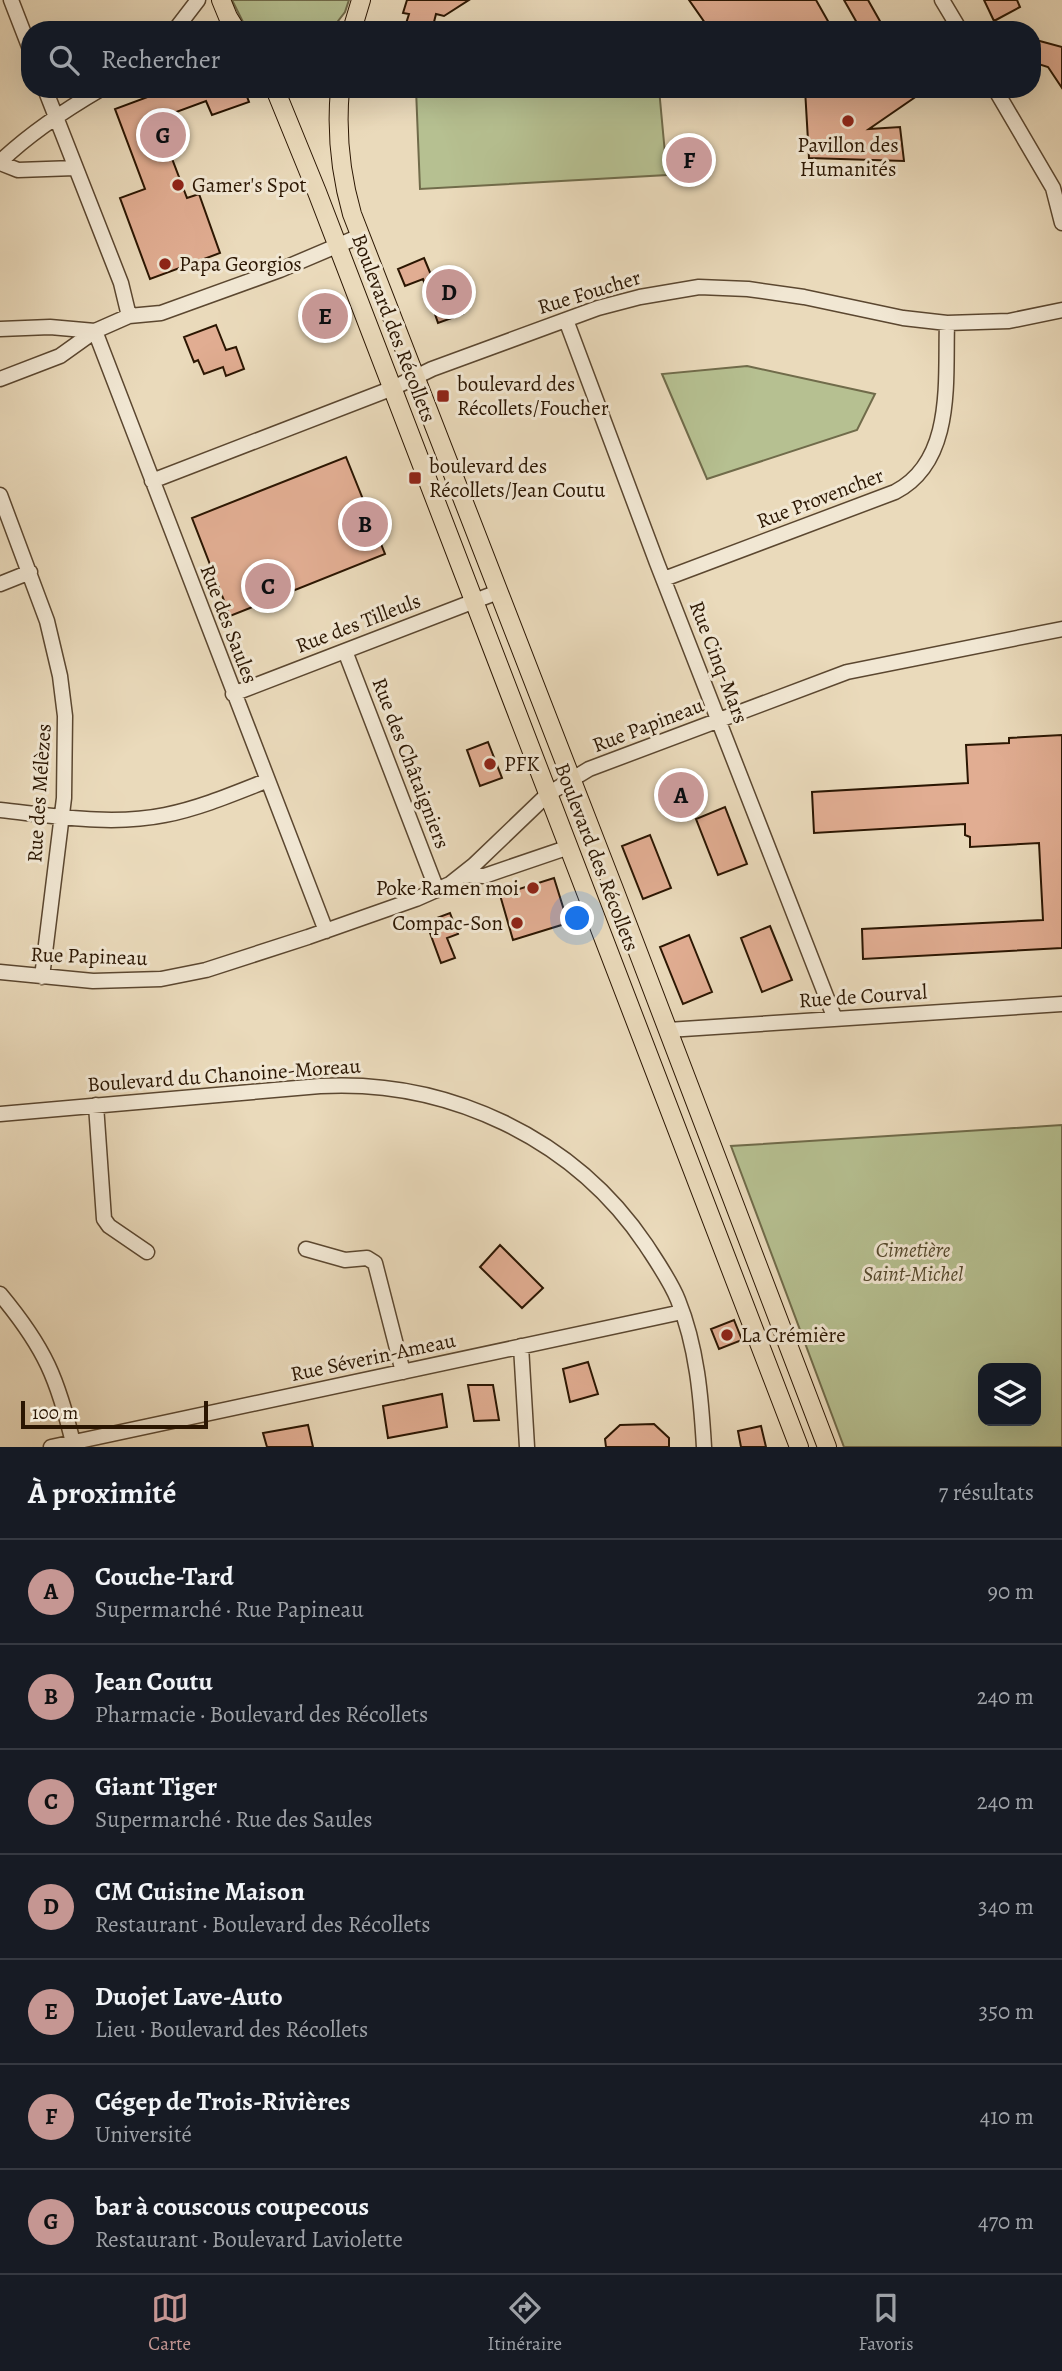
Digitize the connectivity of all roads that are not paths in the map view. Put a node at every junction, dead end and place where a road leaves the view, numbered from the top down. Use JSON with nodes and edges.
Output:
{"nodes":[{"id":1,"x":11,"y":0,"type":"edge"},
{"id":2,"x":198,"y":0,"type":"edge"},
{"id":3,"x":221,"y":0,"type":"edge"},
{"id":4,"x":942,"y":0,"type":"edge"},
{"id":5,"x":182,"y":21,"type":"edge"},
{"id":6,"x":230,"y":21,"type":"edge"},
{"id":7,"x":955,"y":21,"type":"edge"},
{"id":8,"x":21,"y":26,"type":"edge"},
{"id":9,"x":49,"y":98,"type":"edge"},
{"id":10,"x":87,"y":98,"type":"edge"},
{"id":11,"x":279,"y":98,"type":"edge"},
{"id":12,"x":339,"y":98,"type":"edge"},
{"id":13,"x":1000,"y":98,"type":"edge"},
{"id":14,"x":57,"y":118,"type":"junction"},
{"id":15,"x":0,"y":162,"type":"edge"},
{"id":16,"x":75,"y":168,"type":"junction"},
{"id":17,"x":1062,"y":223,"type":"edge"},
{"id":18,"x":360,"y":236,"type":"junction"},
{"id":19,"x":338,"y":246,"type":"junction"},
{"id":20,"x":1062,"y":310,"type":"edge"},
{"id":21,"x":129,"y":316,"type":"junction"},
{"id":22,"x":566,"y":320,"type":"junction"},
{"id":23,"x":947,"y":323,"type":"junction"},
{"id":24,"x":0,"y":329,"type":"edge"},
{"id":25,"x":95,"y":331,"type":"junction"},
{"id":26,"x":415,"y":377,"type":"junction"},
{"id":27,"x":0,"y":379,"type":"edge"},
{"id":28,"x":393,"y":388,"type":"junction"},
{"id":29,"x":152,"y":481,"type":"junction"},
{"id":30,"x":0,"y":495,"type":"edge"},
{"id":31,"x":30,"y":572,"type":"junction"},
{"id":32,"x":664,"y":579,"type":"junction"},
{"id":33,"x":0,"y":584,"type":"edge"},
{"id":34,"x":498,"y":592,"type":"junction"},
{"id":35,"x":474,"y":601,"type":"junction"},
{"id":36,"x":1062,"y":629,"type":"edge"},
{"id":37,"x":345,"y":651,"type":"junction"},
{"id":38,"x":233,"y":694,"type":"junction"},
{"id":39,"x":719,"y":720,"type":"junction"},
{"id":40,"x":570,"y":778,"type":"junction"},
{"id":41,"x":266,"y":781,"type":"junction"},
{"id":42,"x":548,"y":794,"type":"junction"},
{"id":43,"x":0,"y":810,"type":"edge"},
{"id":44,"x":61,"y":817,"type":"junction"},
{"id":45,"x":569,"y":846,"type":"junction"},
{"id":46,"x":462,"y":875,"type":"junction"},
{"id":47,"x":437,"y":890,"type":"junction"},
{"id":48,"x":326,"y":931,"type":"junction"},
{"id":49,"x":0,"y":972,"type":"edge"},
{"id":50,"x":42,"y":977,"type":"junction"},
{"id":51,"x":1062,"y":1004,"type":"edge"},
{"id":52,"x":835,"y":1019,"type":"junction"},
{"id":53,"x":668,"y":1030,"type":"junction"},
{"id":54,"x":96,"y":1105,"type":"junction"},
{"id":55,"x":0,"y":1114,"type":"edge"},
{"id":56,"x":306,"y":1249,"type":"dead end"},
{"id":57,"x":147,"y":1252,"type":"dead end"},
{"id":58,"x":0,"y":1294,"type":"edge"},
{"id":59,"x":682,"y":1312,"type":"junction"},
{"id":60,"x":521,"y":1346,"type":"junction"},
{"id":61,"x":403,"y":1372,"type":"junction"},
{"id":62,"x":73,"y":1445,"type":"edge"},
{"id":63,"x":51,"y":1447,"type":"edge"},
{"id":64,"x":527,"y":1447,"type":"edge"},
{"id":65,"x":704,"y":1447,"type":"edge"},
{"id":66,"x":799,"y":1447,"type":"edge"},
{"id":67,"x":827,"y":1447,"type":"edge"}],
"edges":[{"from":1,"to":8,"type":"street"},
{"from":2,"to":5,"type":"street"},
{"from":3,"to":6,"type":"main road"},
{"from":4,"to":7,"type":"street"},
{"from":9,"to":14,"type":"street"},
{"from":10,"to":14,"type":"street"},
{"from":11,"to":19,"type":"main road","name":"Boulevard des Récollets"},
{"from":12,"to":18,"type":"main road","name":"Boulevard des Récollets"},
{"from":13,"to":17,"type":"street"},
{"from":14,"to":15,"type":"street"},
{"from":14,"to":16,"type":"street"},
{"from":15,"to":16,"type":"street"},
{"from":16,"to":21,"type":"street"},
{"from":18,"to":19,"type":"street"},
{"from":18,"to":26,"type":"main road","name":"Boulevard des Récollets"},
{"from":19,"to":21,"type":"street"},
{"from":19,"to":28,"type":"main road","name":"Boulevard des Récollets"},
{"from":20,"to":23,"type":"street","name":"Rue Foucher"},
{"from":21,"to":25,"type":"street"},
{"from":22,"to":23,"type":"street","name":"Rue Foucher"},
{"from":22,"to":26,"type":"street","name":"Rue Foucher"},
{"from":22,"to":32,"type":"street","name":"Rue Cinq-Mars"},
{"from":23,"to":32,"type":"street","name":"Rue Provencher"},
{"from":24,"to":25,"type":"street"},
{"from":25,"to":27,"type":"street"},
{"from":25,"to":29,"type":"street","name":"Rue des Saules"},
{"from":26,"to":28,"type":"street","name":"Rue Foucher"},
{"from":26,"to":34,"type":"main road","name":"Boulevard des Récollets"},
{"from":28,"to":29,"type":"street","name":"Rue Foucher"},
{"from":28,"to":35,"type":"main road","name":"Boulevard des Récollets"},
{"from":29,"to":38,"type":"street","name":"Rue des Saules"},
{"from":30,"to":31,"type":"street","name":"Rue des Mélèzes"},
{"from":31,"to":33,"type":"street"},
{"from":31,"to":44,"type":"street","name":"Rue des Mélèzes"},
{"from":32,"to":39,"type":"street","name":"Rue Cinq-Mars"},
{"from":34,"to":35,"type":"street","name":"Rue des Tilleuls"},
{"from":34,"to":40,"type":"main road","name":"Boulevard des Récollets"},
{"from":35,"to":37,"type":"street","name":"Rue des Tilleuls"},
{"from":35,"to":42,"type":"main road","name":"Boulevard des Récollets"},
{"from":36,"to":39,"type":"street","name":"Rue Papineau"},
{"from":37,"to":38,"type":"street","name":"Rue des Tilleuls"},
{"from":37,"to":47,"type":"street","name":"Rue des Châtaigniers"},
{"from":38,"to":41,"type":"street","name":"Rue des Saules"},
{"from":39,"to":40,"type":"street","name":"Rue Papineau"},
{"from":39,"to":52,"type":"street","name":"Rue Cinq-Mars"},
{"from":40,"to":42,"type":"street","name":"Rue Papineau"},
{"from":40,"to":53,"type":"main road","name":"Boulevard des Récollets"},
{"from":41,"to":44,"type":"street"},
{"from":41,"to":48,"type":"street","name":"Rue des Saules"},
{"from":42,"to":45,"type":"main road","name":"Boulevard des Récollets"},
{"from":42,"to":46,"type":"street","name":"Rue Papineau"},
{"from":43,"to":44,"type":"street"},
{"from":44,"to":50,"type":"street","name":"Rue des Mélèzes"},
{"from":45,"to":46,"type":"street"},
{"from":45,"to":66,"type":"main road","name":"Boulevard des Récollets"},
{"from":46,"to":47,"type":"street","name":"Rue Papineau"},
{"from":47,"to":48,"type":"street","name":"Rue Papineau"},
{"from":48,"to":50,"type":"street","name":"Rue Papineau"},
{"from":49,"to":50,"type":"street","name":"Rue Papineau"},
{"from":51,"to":52,"type":"street","name":"Rue de Courval"},
{"from":52,"to":53,"type":"street","name":"Rue de Courval"},
{"from":53,"to":67,"type":"main road","name":"Boulevard des Récollets"},
{"from":54,"to":55,"type":"street","name":"Boulevard du Chanoine-Moreau"},
{"from":54,"to":57,"type":"street"},
{"from":54,"to":59,"type":"street","name":"Boulevard du Chanoine-Moreau"},
{"from":56,"to":61,"type":"street"},
{"from":58,"to":62,"type":"street"},
{"from":59,"to":60,"type":"street","name":"Rue Séverin-Ameau"},
{"from":59,"to":65,"type":"street","name":"Boulevard du Chanoine-Moreau"},
{"from":60,"to":61,"type":"street","name":"Rue Séverin-Ameau"},
{"from":60,"to":64,"type":"street"},
{"from":61,"to":62,"type":"street","name":"Rue Séverin-Ameau"},
{"from":62,"to":63,"type":"street","name":"Rue Séverin-Ameau"}]}
